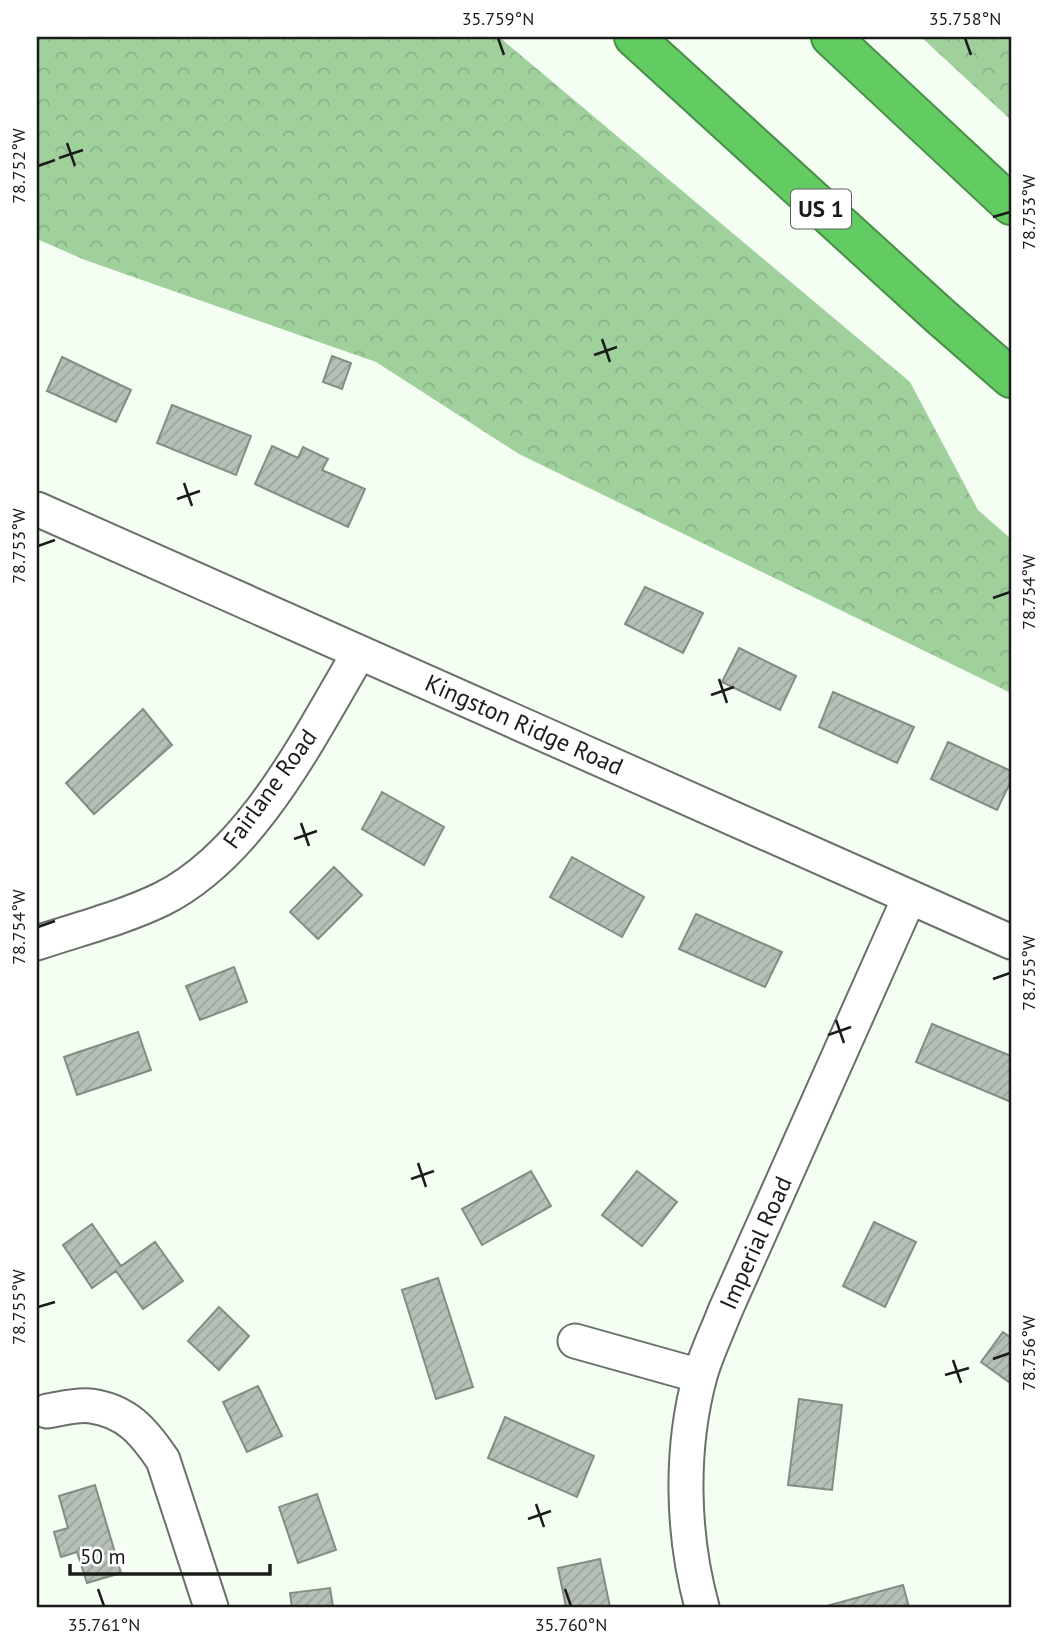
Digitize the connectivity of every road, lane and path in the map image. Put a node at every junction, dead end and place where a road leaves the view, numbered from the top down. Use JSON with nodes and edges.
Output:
{"nodes":[{"id":1,"x":634,"y":37,"type":"edge"},
{"id":2,"x":831,"y":37,"type":"edge"},
{"id":3,"x":1011,"y":205,"type":"edge"},
{"id":4,"x":1011,"y":378,"type":"edge"},
{"id":5,"x":37,"y":509,"type":"edge"},
{"id":6,"x":359,"y":653,"type":"junction"},
{"id":7,"x":909,"y":898,"type":"junction"},
{"id":8,"x":1011,"y":942,"type":"edge"},
{"id":9,"x":37,"y":943,"type":"edge"},
{"id":10,"x":575,"y":1341,"type":"dead end"},
{"id":11,"x":700,"y":1376,"type":"junction"},
{"id":12,"x":47,"y":1411,"type":"dead end"},
{"id":13,"x":211,"y":1607,"type":"edge"},
{"id":14,"x":702,"y":1607,"type":"edge"}],
"edges":[{"from":1,"to":4,"type":"highway","number":"US 1"},
{"from":2,"to":3,"type":"highway"},
{"from":5,"to":6,"type":"street","name":"Kingston Ridge Road"},
{"from":6,"to":7,"type":"street","name":"Kingston Ridge Road"},
{"from":6,"to":9,"type":"street","name":"Fairlane Road"},
{"from":7,"to":8,"type":"street","name":"Kingston Ridge Road"},
{"from":7,"to":11,"type":"street","name":"Imperial Road"},
{"from":10,"to":11,"type":"street"},
{"from":11,"to":14,"type":"street","name":"Imperial Road"},
{"from":12,"to":13,"type":"street"}]}
